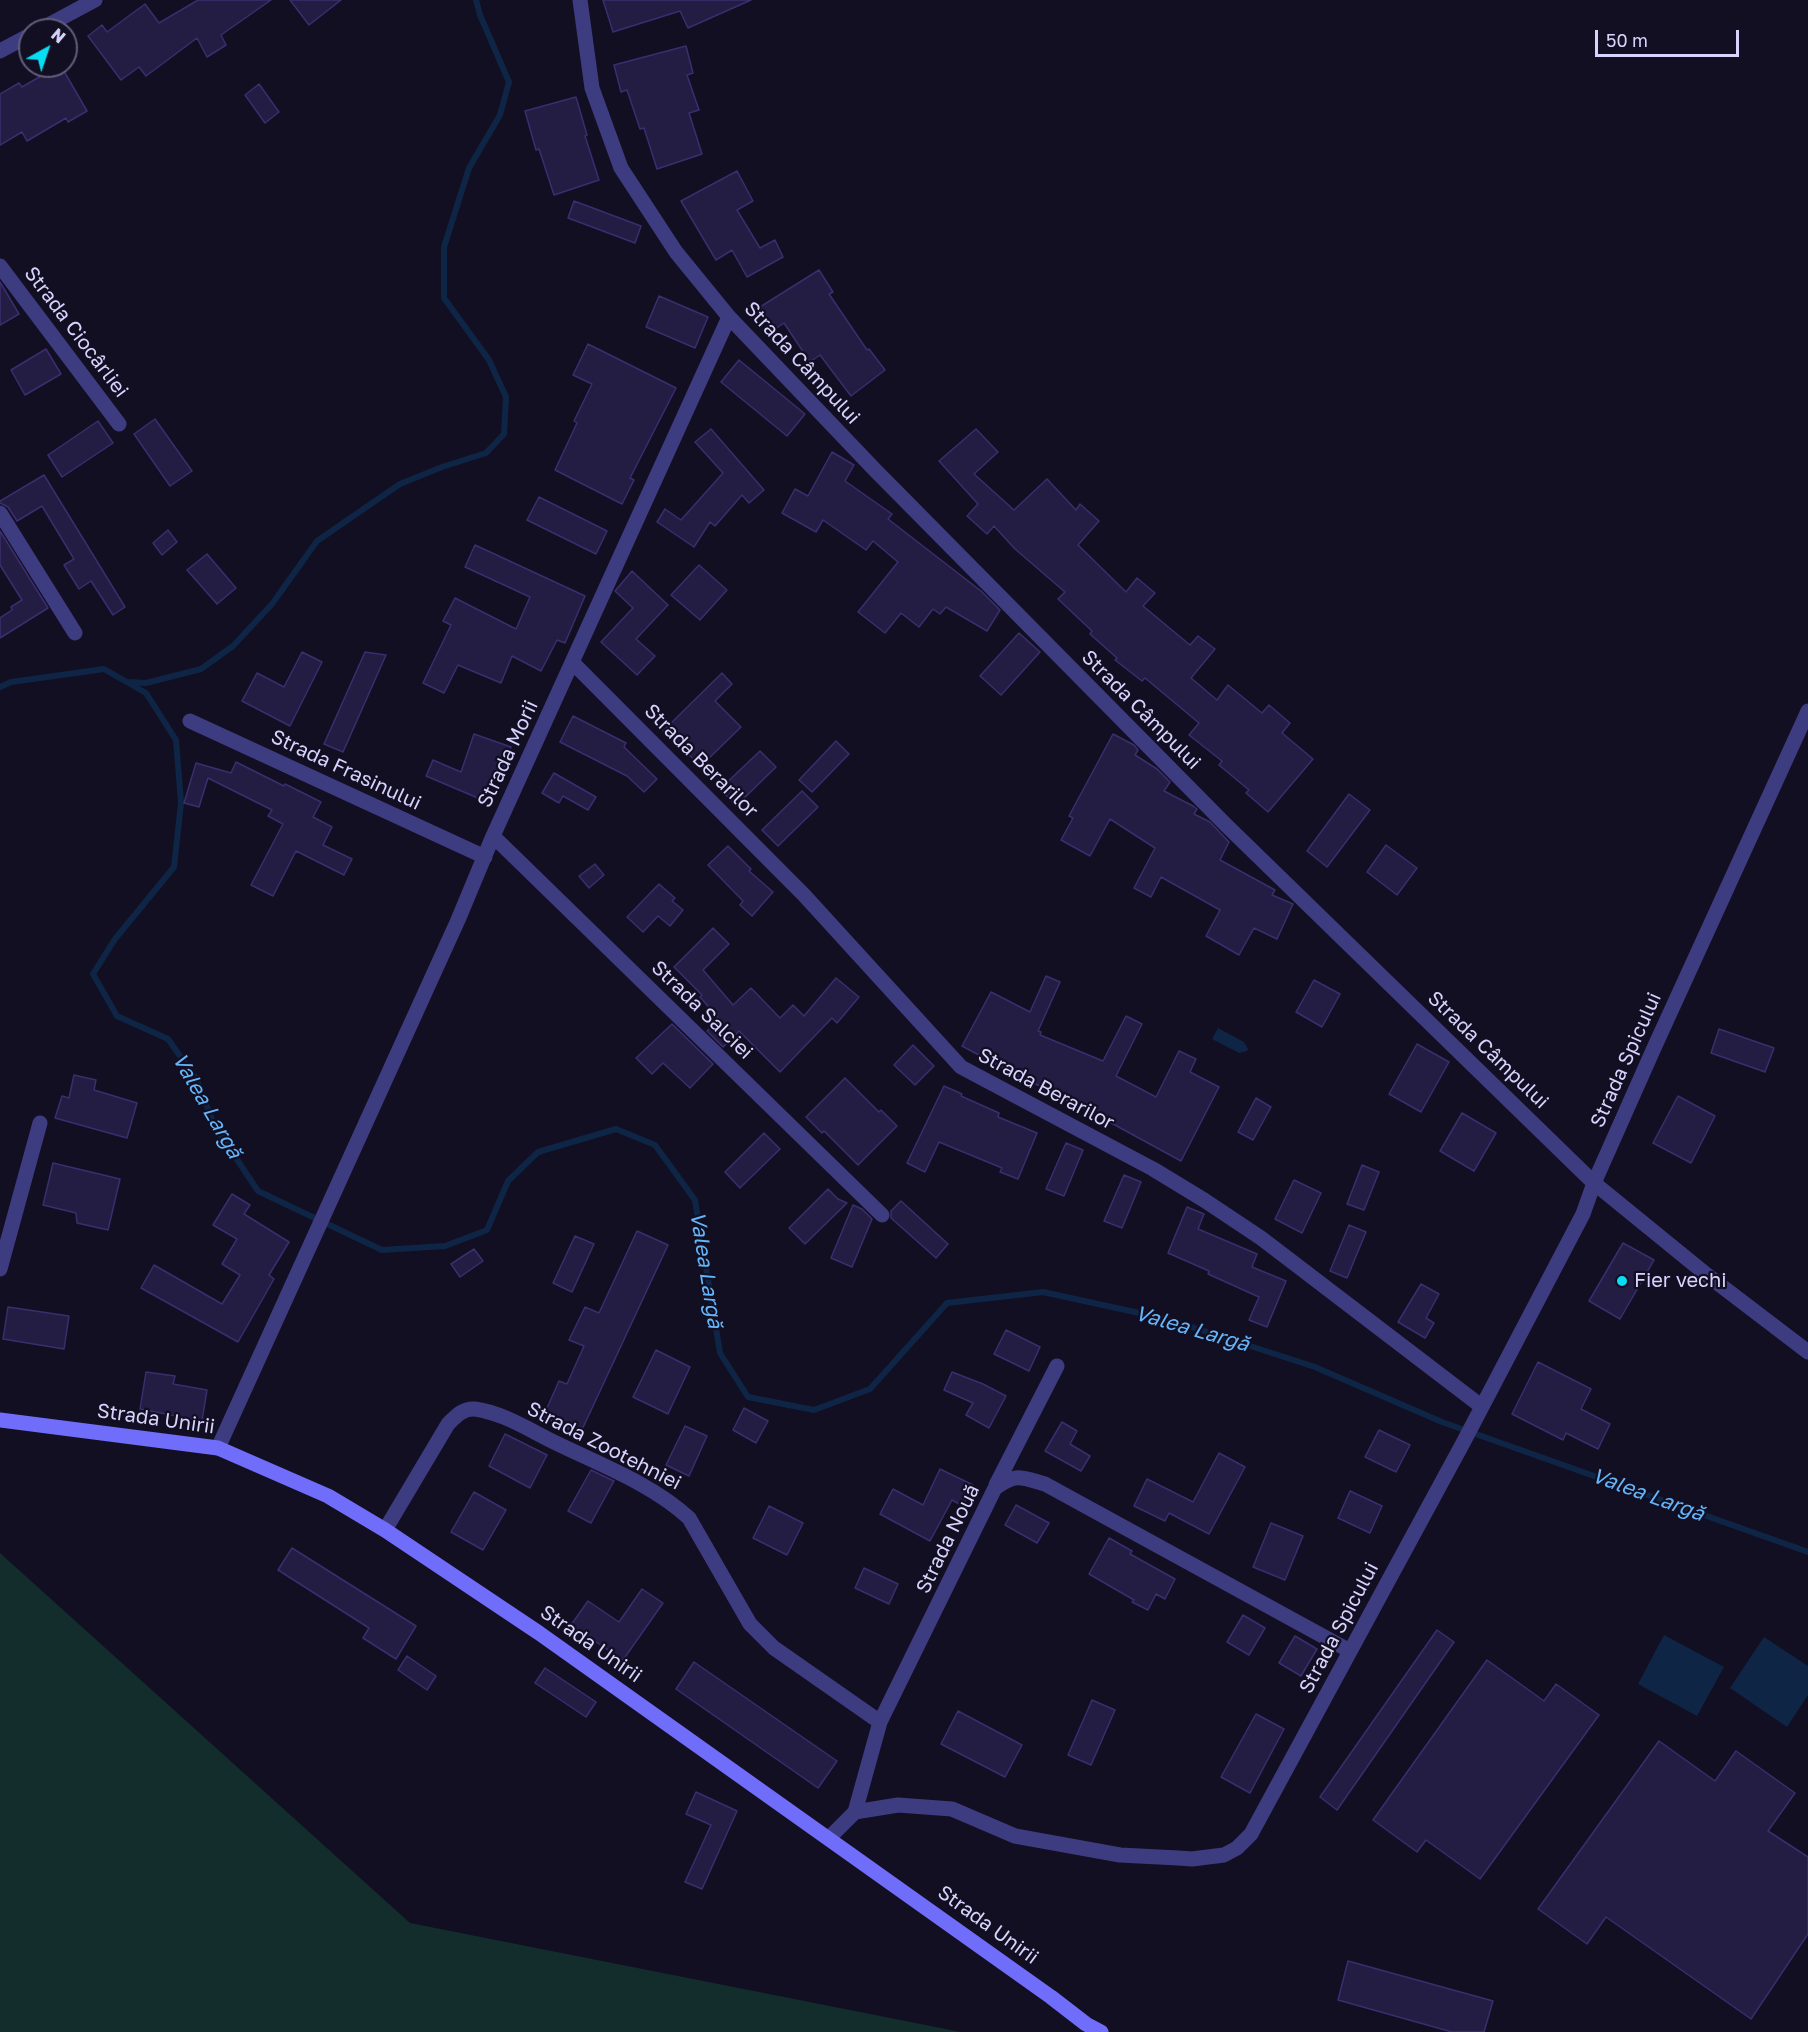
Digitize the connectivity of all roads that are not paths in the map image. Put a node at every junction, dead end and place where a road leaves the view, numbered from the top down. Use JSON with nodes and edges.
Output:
{"nodes":[{"id":1,"x":94,"y":0,"type":"edge"},
{"id":2,"x":580,"y":0,"type":"edge"},
{"id":3,"x":61,"y":18,"type":"edge"},
{"id":4,"x":18,"y":41,"type":"edge"},
{"id":5,"x":0,"y":51,"type":"edge"},
{"id":6,"x":0,"y":266,"type":"edge"},
{"id":7,"x":729,"y":317,"type":"junction"},
{"id":8,"x":119,"y":424,"type":"dead end"},
{"id":9,"x":0,"y":513,"type":"edge"},
{"id":10,"x":75,"y":633,"type":"dead end"},
{"id":11,"x":573,"y":663,"type":"junction"},
{"id":12,"x":1808,"y":711,"type":"edge"},
{"id":13,"x":190,"y":721,"type":"dead end"},
{"id":14,"x":493,"y":836,"type":"junction"},
{"id":15,"x":485,"y":857,"type":"junction"},
{"id":16,"x":40,"y":1123,"type":"dead end"},
{"id":17,"x":1594,"y":1183,"type":"junction"},
{"id":18,"x":882,"y":1215,"type":"dead end"},
{"id":19,"x":0,"y":1269,"type":"edge"},
{"id":20,"x":1808,"y":1352,"type":"edge"},
{"id":21,"x":1057,"y":1366,"type":"dead end"},
{"id":22,"x":1481,"y":1406,"type":"junction"},
{"id":23,"x":0,"y":1420,"type":"edge"},
{"id":24,"x":218,"y":1448,"type":"junction"},
{"id":25,"x":995,"y":1488,"type":"junction"},
{"id":26,"x":385,"y":1530,"type":"junction"},
{"id":27,"x":1350,"y":1651,"type":"junction"},
{"id":28,"x":880,"y":1722,"type":"junction"},
{"id":29,"x":855,"y":1812,"type":"junction"},
{"id":30,"x":829,"y":1838,"type":"junction"},
{"id":31,"x":1101,"y":2032,"type":"edge"}],
"edges":[{"from":1,"to":3,"type":"street"},
{"from":2,"to":7,"type":"street","name":"Strada Câmpului"},
{"from":4,"to":5,"type":"street"},
{"from":6,"to":8,"type":"street","name":"Strada Ciocârliei"},
{"from":7,"to":11,"type":"street","name":"Strada Morii"},
{"from":7,"to":17,"type":"street","name":"Strada Câmpului"},
{"from":9,"to":10,"type":"street"},
{"from":11,"to":14,"type":"street","name":"Strada Morii"},
{"from":11,"to":22,"type":"street","name":"Strada Berarilor"},
{"from":12,"to":17,"type":"street","name":"Strada Spicului"},
{"from":13,"to":15,"type":"street","name":"Strada Frasinului"},
{"from":14,"to":15,"type":"street","name":"Strada Morii"},
{"from":14,"to":18,"type":"street","name":"Strada Salciei"},
{"from":15,"to":24,"type":"street","name":"Strada Morii"},
{"from":16,"to":19,"type":"street"},
{"from":17,"to":20,"type":"street","name":"Strada Câmpului"},
{"from":17,"to":22,"type":"street","name":"Strada Spicului"},
{"from":21,"to":25,"type":"street"},
{"from":22,"to":27,"type":"street","name":"Strada Spicului"},
{"from":23,"to":24,"type":"main road","name":"Strada Unirii"},
{"from":24,"to":26,"type":"main road","name":"Strada Unirii"},
{"from":25,"to":27,"type":"street","name":"Strada Nouă"},
{"from":25,"to":28,"type":"street","name":"Strada Nouă"},
{"from":26,"to":28,"type":"street","name":"Strada Zootehniei"},
{"from":26,"to":30,"type":"main road","name":"Strada Unirii"},
{"from":27,"to":29,"type":"street","name":"Strada Spicului"},
{"from":28,"to":29,"type":"street","name":"Strada Nouă"},
{"from":29,"to":30,"type":"street","name":"Strada Nouă"},
{"from":30,"to":31,"type":"main road","name":"Strada Unirii"}]}
